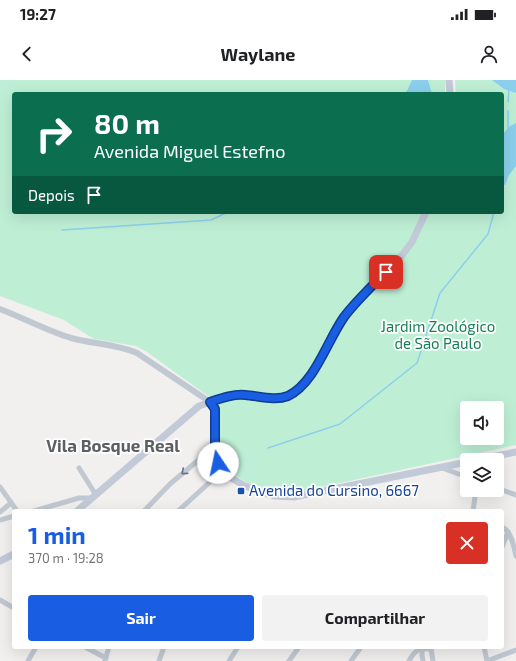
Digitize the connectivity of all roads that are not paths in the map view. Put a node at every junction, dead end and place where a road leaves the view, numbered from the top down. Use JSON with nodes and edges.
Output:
{"nodes":[{"id":1,"x":449,"y":80,"type":"edge"},
{"id":2,"x":450,"y":92,"type":"edge"},
{"id":3,"x":425,"y":214,"type":"edge"},
{"id":4,"x":0,"y":309,"type":"edge"},
{"id":5,"x":210,"y":402,"type":"junction"},
{"id":6,"x":215,"y":448,"type":"junction"},
{"id":7,"x":516,"y":452,"type":"edge"},
{"id":8,"x":504,"y":454,"type":"edge"},
{"id":9,"x":460,"y":464,"type":"edge"},
{"id":10,"x":80,"y":468,"type":"dead end"},
{"id":11,"x":441,"y":468,"type":"junction"},
{"id":12,"x":222,"y":471,"type":"junction"},
{"id":13,"x":460,"y":475,"type":"edge"},
{"id":14,"x":0,"y":487,"type":"edge"},
{"id":15,"x":504,"y":491,"type":"edge"},
{"id":16,"x":516,"y":495,"type":"edge"},
{"id":17,"x":94,"y":497,"type":"junction"},
{"id":18,"x":475,"y":497,"type":"edge"},
{"id":19,"x":11,"y":503,"type":"junction"},
{"id":20,"x":16,"y":509,"type":"edge"},
{"id":21,"x":41,"y":509,"type":"edge"},
{"id":22,"x":79,"y":509,"type":"edge"},
{"id":23,"x":146,"y":509,"type":"edge"},
{"id":24,"x":180,"y":509,"type":"edge"},
{"id":25,"x":473,"y":509,"type":"edge"},
{"id":26,"x":0,"y":512,"type":"edge"},
{"id":27,"x":12,"y":517,"type":"edge"},
{"id":28,"x":0,"y":520,"type":"edge"},
{"id":29,"x":504,"y":528,"type":"edge"},
{"id":30,"x":508,"y":532,"type":"junction"},
{"id":31,"x":504,"y":542,"type":"edge"},
{"id":32,"x":12,"y":555,"type":"edge"},
{"id":33,"x":516,"y":556,"type":"edge"},
{"id":34,"x":0,"y":561,"type":"edge"},
{"id":35,"x":0,"y":600,"type":"edge"},
{"id":36,"x":12,"y":607,"type":"edge"},
{"id":37,"x":35,"y":649,"type":"edge"},
{"id":38,"x":88,"y":649,"type":"edge"},
{"id":39,"x":108,"y":649,"type":"edge"},
{"id":40,"x":163,"y":649,"type":"edge"},
{"id":41,"x":237,"y":649,"type":"edge"},
{"id":42,"x":298,"y":649,"type":"edge"},
{"id":43,"x":359,"y":649,"type":"edge"},
{"id":44,"x":420,"y":649,"type":"edge"},
{"id":45,"x":422,"y":649,"type":"edge"},
{"id":46,"x":431,"y":649,"type":"edge"},
{"id":47,"x":484,"y":649,"type":"edge"},
{"id":48,"x":516,"y":650,"type":"edge"},
{"id":49,"x":105,"y":659,"type":"edge"},
{"id":50,"x":28,"y":661,"type":"edge"},
{"id":51,"x":159,"y":661,"type":"edge"},
{"id":52,"x":229,"y":661,"type":"edge"},
{"id":53,"x":290,"y":661,"type":"edge"},
{"id":54,"x":351,"y":661,"type":"edge"},
{"id":55,"x":409,"y":661,"type":"edge"},
{"id":56,"x":423,"y":661,"type":"edge"},
{"id":57,"x":433,"y":661,"type":"edge"},
{"id":58,"x":487,"y":661,"type":"edge"}],
"edges":[{"from":1,"to":2,"type":"main road"},
{"from":3,"to":5,"type":"main road"},
{"from":4,"to":5,"type":"street"},
{"from":5,"to":6,"type":"main road"},
{"from":5,"to":17,"type":"main road"},
{"from":6,"to":12,"type":"main road"},
{"from":6,"to":23,"type":"street","one_way":true},
{"from":7,"to":8,"type":"main road"},
{"from":9,"to":11,"type":"main road"},
{"from":10,"to":17,"type":"street"},
{"from":11,"to":12,"type":"main road"},
{"from":11,"to":13,"type":"street"},
{"from":12,"to":24,"type":"street"},
{"from":14,"to":19,"type":"street"},
{"from":15,"to":16,"type":"street"},
{"from":17,"to":21,"type":"street"},
{"from":17,"to":22,"type":"main road"},
{"from":18,"to":25,"type":"street"},
{"from":19,"to":20,"type":"street"},
{"from":19,"to":26,"type":"street"},
{"from":27,"to":28,"type":"street"},
{"from":29,"to":30,"type":"street"},
{"from":30,"to":31,"type":"street"},
{"from":30,"to":33,"type":"street"},
{"from":32,"to":34,"type":"main road"},
{"from":35,"to":36,"type":"street"},
{"from":37,"to":50,"type":"street"},
{"from":38,"to":49,"type":"street"},
{"from":39,"to":49,"type":"street"},
{"from":40,"to":51,"type":"street"},
{"from":41,"to":52,"type":"street"},
{"from":42,"to":53,"type":"street"},
{"from":43,"to":54,"type":"street"},
{"from":44,"to":55,"type":"street"},
{"from":45,"to":56,"type":"street"},
{"from":46,"to":57,"type":"street"},
{"from":47,"to":58,"type":"street"},
{"from":48,"to":58,"type":"street"}]}
